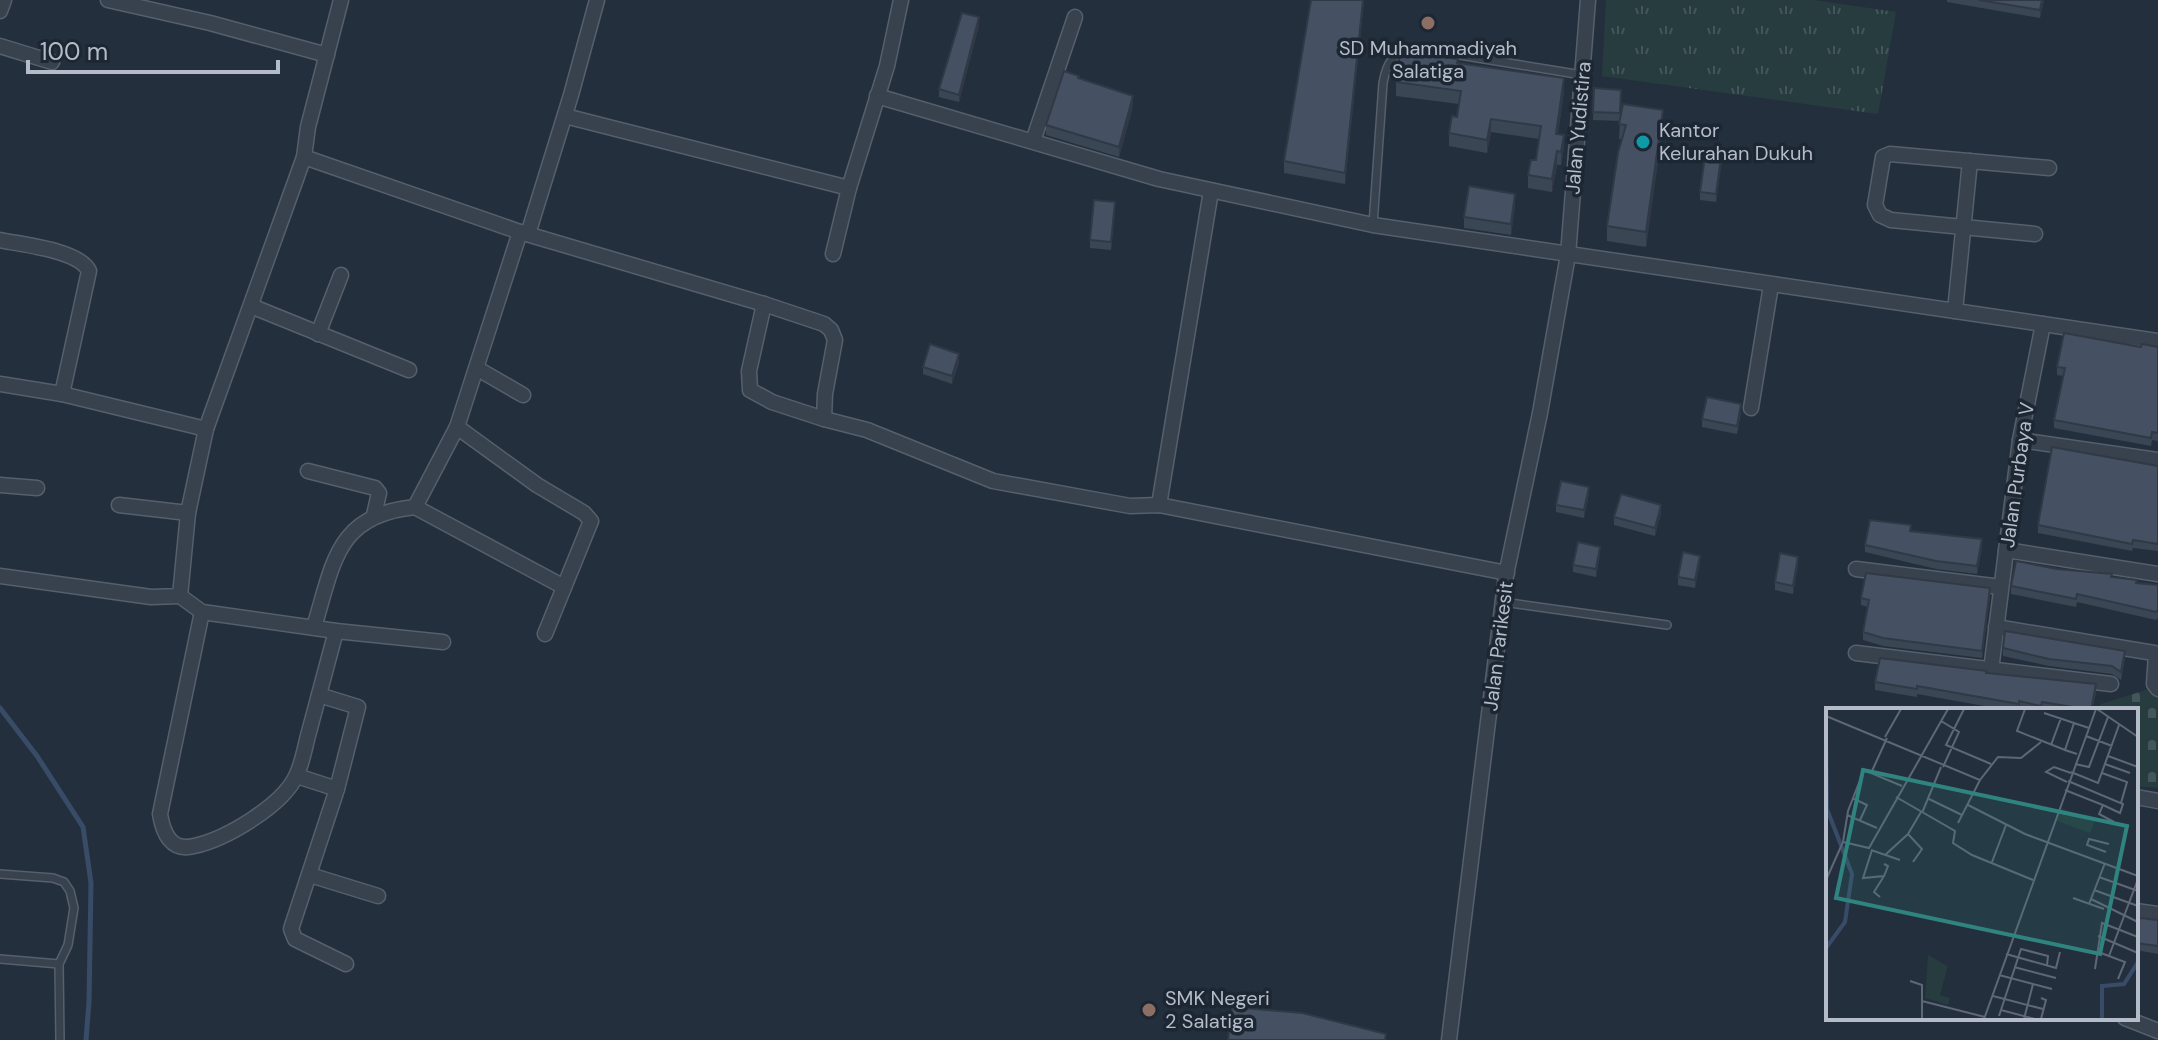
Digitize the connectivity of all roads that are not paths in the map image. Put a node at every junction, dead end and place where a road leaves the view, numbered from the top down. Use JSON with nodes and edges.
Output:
{"nodes":[{"id":1,"x":4,"y":0,"type":"edge"},
{"id":2,"x":108,"y":0,"type":"edge"},
{"id":3,"x":341,"y":0,"type":"edge"},
{"id":4,"x":597,"y":0,"type":"edge"},
{"id":5,"x":901,"y":0,"type":"edge"},
{"id":6,"x":1588,"y":0,"type":"edge"},
{"id":7,"x":0,"y":11,"type":"edge"},
{"id":8,"x":1075,"y":17,"type":"dead end"},
{"id":9,"x":0,"y":46,"type":"edge"},
{"id":10,"x":327,"y":55,"type":"junction"},
{"id":11,"x":52,"y":62,"type":"dead end"},
{"id":12,"x":1582,"y":75,"type":"junction"},
{"id":13,"x":877,"y":96,"type":"junction"},
{"id":14,"x":565,"y":116,"type":"junction"},
{"id":15,"x":1033,"y":141,"type":"junction"},
{"id":16,"x":304,"y":157,"type":"junction"},
{"id":17,"x":1970,"y":161,"type":"junction"},
{"id":18,"x":2049,"y":168,"type":"dead end"},
{"id":19,"x":849,"y":188,"type":"junction"},
{"id":20,"x":1211,"y":191,"type":"junction"},
{"id":21,"x":1373,"y":225,"type":"junction"},
{"id":22,"x":1963,"y":227,"type":"junction"},
{"id":23,"x":524,"y":233,"type":"junction"},
{"id":24,"x":2035,"y":234,"type":"dead end"},
{"id":25,"x":0,"y":240,"type":"edge"},
{"id":26,"x":833,"y":254,"type":"dead end"},
{"id":27,"x":1568,"y":255,"type":"junction"},
{"id":28,"x":341,"y":275,"type":"dead end"},
{"id":29,"x":1771,"y":285,"type":"junction"},
{"id":30,"x":764,"y":304,"type":"junction"},
{"id":31,"x":251,"y":306,"type":"junction"},
{"id":32,"x":1955,"y":311,"type":"junction"},
{"id":33,"x":2043,"y":324,"type":"junction"},
{"id":34,"x":318,"y":334,"type":"junction"},
{"id":35,"x":2158,"y":341,"type":"edge"},
{"id":36,"x":478,"y":369,"type":"junction"},
{"id":37,"x":409,"y":370,"type":"dead end"},
{"id":38,"x":0,"y":384,"type":"edge"},
{"id":39,"x":62,"y":394,"type":"junction"},
{"id":40,"x":523,"y":395,"type":"dead end"},
{"id":41,"x":1751,"y":408,"type":"dead end"},
{"id":42,"x":824,"y":419,"type":"junction"},
{"id":43,"x":457,"y":427,"type":"junction"},
{"id":44,"x":206,"y":429,"type":"junction"},
{"id":45,"x":2020,"y":440,"type":"junction"},
{"id":46,"x":2158,"y":460,"type":"edge"},
{"id":47,"x":308,"y":471,"type":"dead end"},
{"id":48,"x":0,"y":485,"type":"edge"},
{"id":49,"x":37,"y":488,"type":"dead end"},
{"id":50,"x":119,"y":505,"type":"dead end"},
{"id":51,"x":1159,"y":505,"type":"junction"},
{"id":52,"x":415,"y":507,"type":"junction"},
{"id":53,"x":188,"y":513,"type":"junction"},
{"id":54,"x":374,"y":515,"type":"junction"},
{"id":55,"x":2006,"y":550,"type":"junction"},
{"id":56,"x":1856,"y":569,"type":"dead end"},
{"id":57,"x":1507,"y":573,"type":"junction"},
{"id":58,"x":2158,"y":574,"type":"edge"},
{"id":59,"x":0,"y":576,"type":"edge"},
{"id":60,"x":564,"y":587,"type":"junction"},
{"id":61,"x":2001,"y":587,"type":"junction"},
{"id":62,"x":180,"y":596,"type":"junction"},
{"id":63,"x":1503,"y":602,"type":"junction"},
{"id":64,"x":202,"y":612,"type":"junction"},
{"id":65,"x":1667,"y":625,"type":"dead end"},
{"id":66,"x":314,"y":627,"type":"junction"},
{"id":67,"x":1996,"y":627,"type":"junction"},
{"id":68,"x":336,"y":631,"type":"junction"},
{"id":69,"x":545,"y":634,"type":"dead end"},
{"id":70,"x":443,"y":642,"type":"dead end"},
{"id":71,"x":1856,"y":653,"type":"dead end"},
{"id":72,"x":1991,"y":670,"type":"junction"},
{"id":73,"x":2111,"y":684,"type":"dead end"},
{"id":74,"x":2156,"y":688,"type":"edge"},
{"id":75,"x":319,"y":695,"type":"junction"},
{"id":76,"x":297,"y":776,"type":"junction"},
{"id":77,"x":337,"y":789,"type":"junction"},
{"id":78,"x":2138,"y":797,"type":"edge"},
{"id":79,"x":2158,"y":801,"type":"edge"},
{"id":80,"x":0,"y":874,"type":"edge"},
{"id":81,"x":310,"y":875,"type":"junction"},
{"id":82,"x":378,"y":896,"type":"dead end"},
{"id":83,"x":2138,"y":911,"type":"edge"},
{"id":84,"x":2158,"y":914,"type":"edge"},
{"id":85,"x":0,"y":959,"type":"edge"},
{"id":86,"x":59,"y":964,"type":"junction"},
{"id":87,"x":346,"y":964,"type":"dead end"},
{"id":88,"x":2130,"y":1020,"type":"edge"},
{"id":89,"x":2158,"y":1031,"type":"edge"},
{"id":90,"x":60,"y":1040,"type":"edge"},
{"id":91,"x":1449,"y":1040,"type":"edge"}],
"edges":[{"from":1,"to":7,"type":"street"},
{"from":2,"to":10,"type":"street"},
{"from":3,"to":10,"type":"street"},
{"from":4,"to":14,"type":"street"},
{"from":5,"to":13,"type":"street"},
{"from":6,"to":12,"type":"street","name":"Jalan Yudistira"},
{"from":8,"to":15,"type":"street"},
{"from":9,"to":11,"type":"street"},
{"from":10,"to":16,"type":"street"},
{"from":12,"to":21,"type":"lane"},
{"from":12,"to":27,"type":"street","name":"Jalan Yudistira"},
{"from":13,"to":15,"type":"street"},
{"from":13,"to":19,"type":"street"},
{"from":14,"to":19,"type":"street"},
{"from":14,"to":23,"type":"street"},
{"from":15,"to":20,"type":"street"},
{"from":16,"to":23,"type":"street"},
{"from":16,"to":31,"type":"street"},
{"from":17,"to":18,"type":"street"},
{"from":17,"to":22,"type":"street"},
{"from":17,"to":22,"type":"street"},
{"from":19,"to":26,"type":"street"},
{"from":20,"to":21,"type":"street"},
{"from":20,"to":51,"type":"street"},
{"from":21,"to":27,"type":"street"},
{"from":22,"to":24,"type":"street"},
{"from":22,"to":32,"type":"street"},
{"from":23,"to":30,"type":"street"},
{"from":23,"to":36,"type":"street"},
{"from":25,"to":39,"type":"street"},
{"from":27,"to":29,"type":"street"},
{"from":27,"to":57,"type":"street","name":"Jalan Parikesit"},
{"from":28,"to":34,"type":"street"},
{"from":29,"to":32,"type":"street"},
{"from":29,"to":41,"type":"street"},
{"from":30,"to":42,"type":"street"},
{"from":30,"to":42,"type":"street"},
{"from":31,"to":34,"type":"street"},
{"from":31,"to":44,"type":"street"},
{"from":32,"to":33,"type":"street"},
{"from":33,"to":35,"type":"street"},
{"from":33,"to":45,"type":"street","name":"Jalan Purbaya V"},
{"from":34,"to":37,"type":"street"},
{"from":36,"to":40,"type":"street"},
{"from":36,"to":43,"type":"street"},
{"from":38,"to":39,"type":"street"},
{"from":39,"to":44,"type":"street"},
{"from":42,"to":51,"type":"street"},
{"from":43,"to":52,"type":"street"},
{"from":43,"to":60,"type":"street"},
{"from":44,"to":53,"type":"street"},
{"from":45,"to":46,"type":"street"},
{"from":45,"to":55,"type":"street","name":"Jalan Purbaya V"},
{"from":47,"to":54,"type":"street"},
{"from":48,"to":49,"type":"street"},
{"from":50,"to":53,"type":"street"},
{"from":51,"to":57,"type":"street"},
{"from":52,"to":54,"type":"street"},
{"from":52,"to":60,"type":"street"},
{"from":53,"to":62,"type":"street"},
{"from":54,"to":66,"type":"street"},
{"from":55,"to":58,"type":"street"},
{"from":55,"to":61,"type":"street","name":"Jalan Purbaya V"},
{"from":56,"to":61,"type":"street"},
{"from":57,"to":63,"type":"street","name":"Jalan Parikesit"},
{"from":59,"to":62,"type":"street"},
{"from":60,"to":69,"type":"street"},
{"from":61,"to":67,"type":"street","name":"Jalan Purbaya V"},
{"from":62,"to":64,"type":"street"},
{"from":63,"to":65,"type":"lane"},
{"from":63,"to":91,"type":"street","name":"Jalan Parikesit"},
{"from":64,"to":66,"type":"street"},
{"from":64,"to":76,"type":"street"},
{"from":66,"to":68,"type":"street"},
{"from":67,"to":72,"type":"street","name":"Jalan Purbaya V"},
{"from":67,"to":74,"type":"street"},
{"from":68,"to":70,"type":"street"},
{"from":68,"to":75,"type":"street"},
{"from":71,"to":72,"type":"street"},
{"from":72,"to":73,"type":"street"},
{"from":75,"to":76,"type":"street"},
{"from":75,"to":77,"type":"street"},
{"from":76,"to":77,"type":"street"},
{"from":77,"to":81,"type":"street"},
{"from":78,"to":79,"type":"street"},
{"from":80,"to":86,"type":"lane"},
{"from":81,"to":82,"type":"street"},
{"from":81,"to":87,"type":"street"},
{"from":83,"to":84,"type":"street"},
{"from":85,"to":86,"type":"lane"},
{"from":86,"to":90,"type":"lane"},
{"from":88,"to":89,"type":"street"}]}
